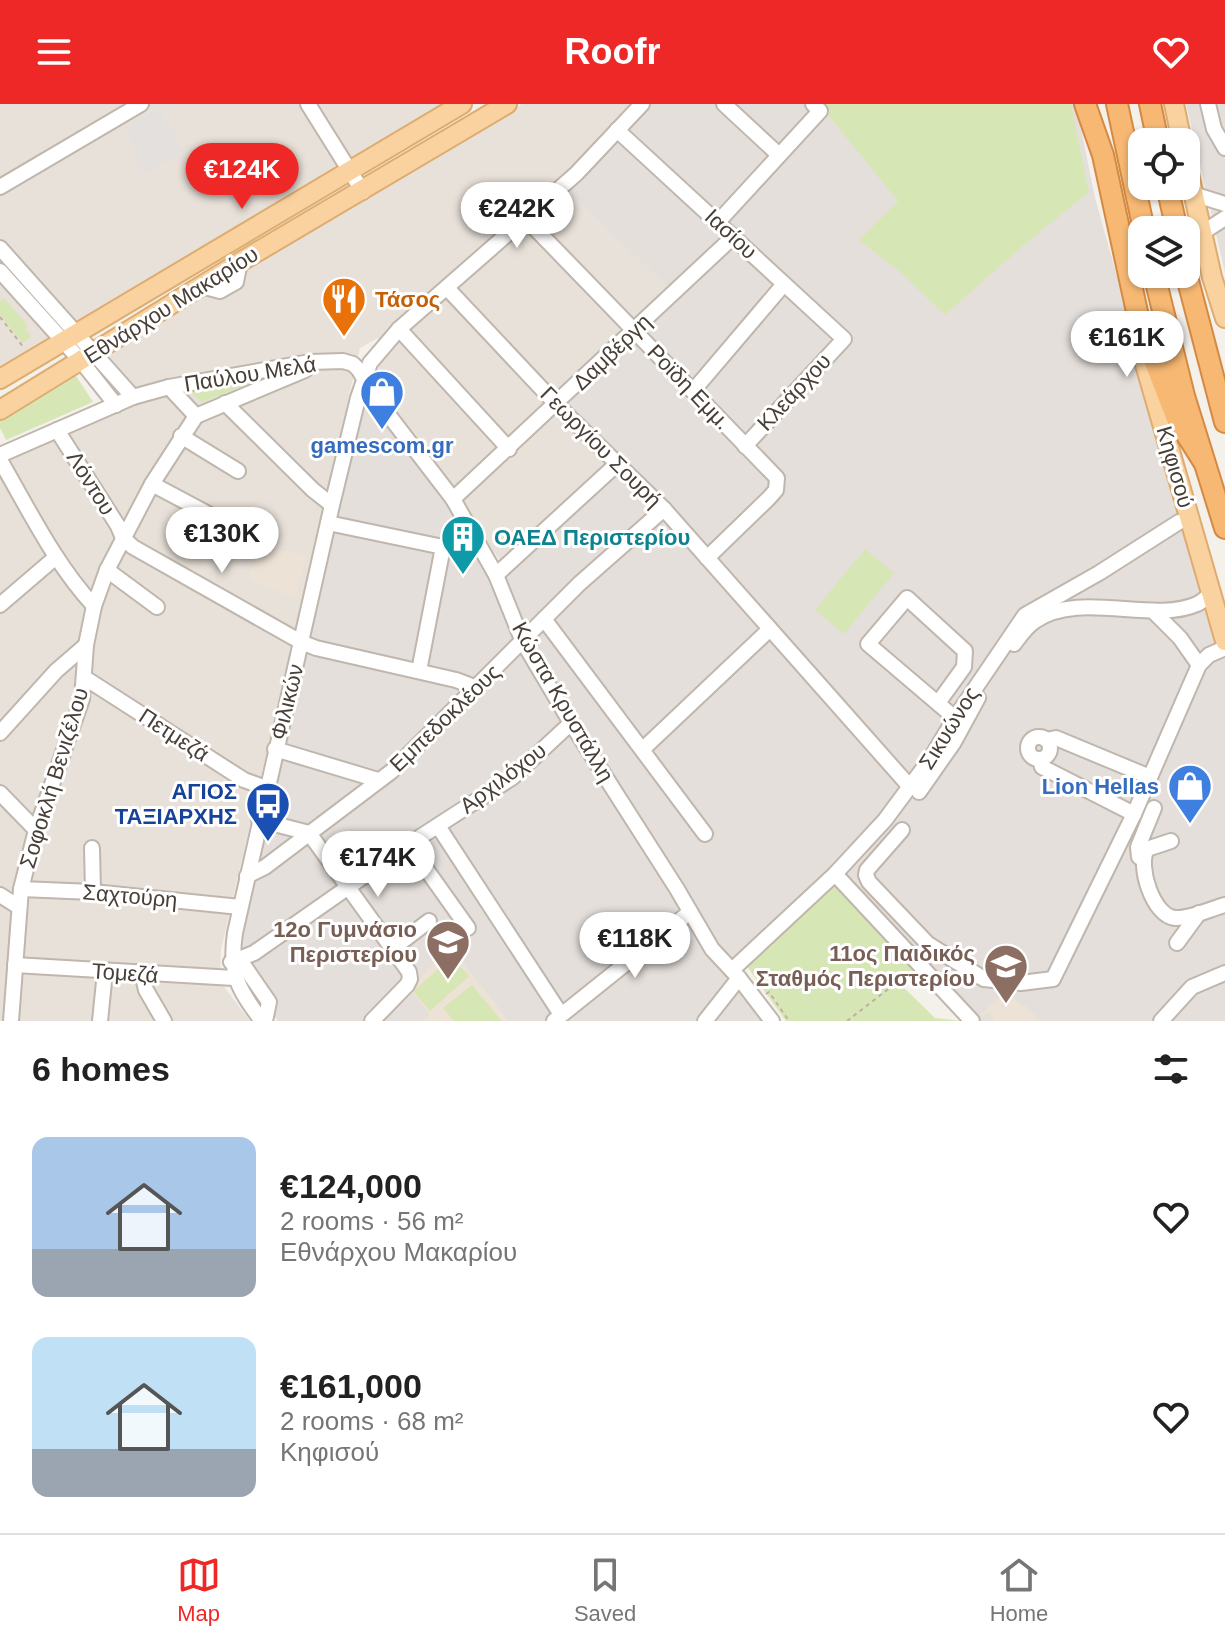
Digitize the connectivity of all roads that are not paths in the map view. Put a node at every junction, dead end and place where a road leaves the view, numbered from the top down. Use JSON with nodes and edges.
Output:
{"nodes":[{"id":1,"x":141,"y":104,"type":"edge"},
{"id":2,"x":308,"y":104,"type":"edge"},
{"id":3,"x":462,"y":104,"type":"edge"},
{"id":4,"x":507,"y":104,"type":"edge"},
{"id":5,"x":642,"y":104,"type":"edge"},
{"id":6,"x":724,"y":104,"type":"edge"},
{"id":7,"x":1085,"y":104,"type":"edge"},
{"id":8,"x":1117,"y":104,"type":"edge"},
{"id":9,"x":1150,"y":104,"type":"edge"},
{"id":10,"x":1174,"y":104,"type":"edge"},
{"id":11,"x":1210,"y":105,"type":"edge"},
{"id":12,"x":816,"y":108,"type":"edge"},
{"id":13,"x":1155,"y":128,"type":"edge"},
{"id":14,"x":1179,"y":128,"type":"edge"},
{"id":15,"x":617,"y":130,"type":"junction"},
{"id":16,"x":1225,"y":148,"type":"edge"},
{"id":17,"x":779,"y":155,"type":"junction"},
{"id":18,"x":350,"y":171,"type":"junction"},
{"id":19,"x":0,"y":187,"type":"edge"},
{"id":20,"x":363,"y":192,"type":"junction"},
{"id":21,"x":1200,"y":196,"type":"edge"},
{"id":22,"x":1194,"y":200,"type":"edge"},
{"id":23,"x":1225,"y":204,"type":"edge"},
{"id":24,"x":1141,"y":216,"type":"edge"},
{"id":25,"x":525,"y":218,"type":"junction"},
{"id":26,"x":1225,"y":218,"type":"edge"},
{"id":27,"x":718,"y":222,"type":"junction"},
{"id":28,"x":1202,"y":233,"type":"junction"},
{"id":29,"x":734,"y":236,"type":"junction"},
{"id":30,"x":0,"y":248,"type":"edge"},
{"id":31,"x":0,"y":271,"type":"edge"},
{"id":32,"x":784,"y":284,"type":"junction"},
{"id":33,"x":447,"y":288,"type":"junction"},
{"id":34,"x":1158,"y":288,"type":"edge"},
{"id":35,"x":1189,"y":288,"type":"edge"},
{"id":36,"x":1190,"y":288,"type":"edge"},
{"id":37,"x":1225,"y":318,"type":"edge"},
{"id":38,"x":399,"y":329,"type":"junction"},
{"id":39,"x":634,"y":329,"type":"junction"},
{"id":40,"x":70,"y":338,"type":"junction"},
{"id":41,"x":844,"y":339,"type":"joint"},
{"id":42,"x":88,"y":357,"type":"junction"},
{"id":43,"x":328,"y":361,"type":"junction"},
{"id":44,"x":364,"y":378,"type":"junction"},
{"id":45,"x":0,"y":379,"type":"edge"},
{"id":46,"x":1225,"y":381,"type":"edge"},
{"id":47,"x":169,"y":387,"type":"junction"},
{"id":48,"x":693,"y":391,"type":"junction"},
{"id":49,"x":133,"y":397,"type":"junction"},
{"id":50,"x":225,"y":403,"type":"junction"},
{"id":51,"x":556,"y":404,"type":"junction"},
{"id":52,"x":116,"y":405,"type":"junction"},
{"id":53,"x":0,"y":410,"type":"edge"},
{"id":54,"x":196,"y":416,"type":"junction"},
{"id":55,"x":1225,"y":422,"type":"edge"},
{"id":56,"x":57,"y":430,"type":"junction"},
{"id":57,"x":181,"y":436,"type":"junction"},
{"id":58,"x":745,"y":446,"type":"junction"},
{"id":59,"x":509,"y":449,"type":"junction"},
{"id":60,"x":0,"y":458,"type":"edge"},
{"id":61,"x":1204,"y":462,"type":"junction"},
{"id":62,"x":617,"y":464,"type":"junction"},
{"id":63,"x":238,"y":471,"type":"dead end"},
{"id":64,"x":152,"y":484,"type":"junction"},
{"id":65,"x":453,"y":499,"type":"junction"},
{"id":66,"x":332,"y":505,"type":"junction"},
{"id":67,"x":664,"y":509,"type":"junction"},
{"id":68,"x":214,"y":517,"type":"dead end"},
{"id":69,"x":1190,"y":519,"type":"junction"},
{"id":70,"x":328,"y":523,"type":"junction"},
{"id":71,"x":1225,"y":528,"type":"edge"},
{"id":72,"x":473,"y":530,"type":"junction"},
{"id":73,"x":123,"y":538,"type":"junction"},
{"id":74,"x":443,"y":547,"type":"junction"},
{"id":75,"x":56,"y":557,"type":"junction"},
{"id":76,"x":707,"y":558,"type":"junction"},
{"id":77,"x":107,"y":570,"type":"junction"},
{"id":78,"x":496,"y":575,"type":"junction"},
{"id":79,"x":1212,"y":593,"type":"junction"},
{"id":80,"x":0,"y":605,"type":"edge"},
{"id":81,"x":94,"y":606,"type":"junction"},
{"id":82,"x":157,"y":607,"type":"dead end"},
{"id":83,"x":1154,"y":612,"type":"junction"},
{"id":84,"x":544,"y":619,"type":"junction"},
{"id":85,"x":770,"y":629,"type":"junction"},
{"id":86,"x":1225,"y":641,"type":"edge"},
{"id":87,"x":301,"y":642,"type":"junction"},
{"id":88,"x":523,"y":642,"type":"junction"},
{"id":89,"x":86,"y":645,"type":"junction"},
{"id":90,"x":1225,"y":648,"type":"edge"},
{"id":91,"x":1199,"y":665,"type":"junction"},
{"id":92,"x":419,"y":671,"type":"junction"},
{"id":93,"x":85,"y":678,"type":"junction"},
{"id":94,"x":477,"y":688,"type":"junction"},
{"id":95,"x":938,"y":703,"type":"junction"},
{"id":96,"x":955,"y":718,"type":"junction"},
{"id":97,"x":571,"y":723,"type":"junction"},
{"id":98,"x":0,"y":733,"type":"edge"},
{"id":99,"x":275,"y":749,"type":"junction"},
{"id":100,"x":643,"y":749,"type":"junction"},
{"id":101,"x":1150,"y":777,"type":"junction"},
{"id":102,"x":378,"y":780,"type":"junction"},
{"id":103,"x":266,"y":788,"type":"junction"},
{"id":104,"x":911,"y":788,"type":"junction"},
{"id":105,"x":0,"y":793,"type":"edge"},
{"id":106,"x":1154,"y":808,"type":"dead end"},
{"id":107,"x":1134,"y":814,"type":"junction"},
{"id":108,"x":259,"y":820,"type":"junction"},
{"id":109,"x":438,"y":826,"type":"junction"},
{"id":110,"x":36,"y":830,"type":"junction"},
{"id":111,"x":902,"y":830,"type":"dead end"},
{"id":112,"x":309,"y":833,"type":"junction"},
{"id":113,"x":705,"y":834,"type":"dead end"},
{"id":114,"x":1171,"y":841,"type":"dead end"},
{"id":115,"x":409,"y":845,"type":"junction"},
{"id":116,"x":92,"y":848,"type":"dead end"},
{"id":117,"x":1142,"y":865,"type":"junction"},
{"id":118,"x":835,"y":874,"type":"junction"},
{"id":119,"x":866,"y":875,"type":"junction"},
{"id":120,"x":247,"y":876,"type":"junction"},
{"id":121,"x":346,"y":888,"type":"junction"},
{"id":122,"x":21,"y":889,"type":"junction"},
{"id":123,"x":93,"y":892,"type":"junction"},
{"id":124,"x":0,"y":895,"type":"edge"},
{"id":125,"x":1225,"y":905,"type":"edge"},
{"id":126,"x":19,"y":907,"type":"junction"},
{"id":127,"x":240,"y":907,"type":"junction"},
{"id":128,"x":690,"y":912,"type":"junction"},
{"id":129,"x":1199,"y":913,"type":"junction"},
{"id":130,"x":429,"y":921,"type":"dead end"},
{"id":131,"x":468,"y":928,"type":"dead end"},
{"id":132,"x":1177,"y":943,"type":"dead end"},
{"id":133,"x":392,"y":949,"type":"junction"},
{"id":134,"x":236,"y":961,"type":"junction"},
{"id":135,"x":15,"y":965,"type":"junction"},
{"id":136,"x":105,"y":972,"type":"junction"},
{"id":137,"x":142,"y":973,"type":"junction"},
{"id":138,"x":1225,"y":973,"type":"edge"},
{"id":139,"x":736,"y":974,"type":"junction"},
{"id":140,"x":234,"y":978,"type":"junction"},
{"id":141,"x":6,"y":997,"type":"edge"},
{"id":142,"x":557,"y":1017,"type":"edge"},
{"id":143,"x":11,"y":1021,"type":"edge"},
{"id":144,"x":100,"y":1021,"type":"edge"},
{"id":145,"x":164,"y":1021,"type":"edge"},
{"id":146,"x":264,"y":1021,"type":"edge"},
{"id":147,"x":372,"y":1021,"type":"edge"},
{"id":148,"x":705,"y":1021,"type":"edge"},
{"id":149,"x":772,"y":1021,"type":"edge"},
{"id":150,"x":972,"y":1021,"type":"edge"},
{"id":151,"x":1161,"y":1021,"type":"edge"}],
"edges":[{"from":1,"to":19,"type":"street"},
{"from":2,"to":18,"type":"street"},
{"from":3,"to":18,"type":"main road","name":"Εθνάρχου Μακαρίου"},
{"from":4,"to":20,"type":"main road","name":"Εθνάρχου Μακαρίου"},
{"from":5,"to":15,"type":"street"},
{"from":6,"to":17,"type":"street"},
{"from":7,"to":61,"type":"highway"},
{"from":7,"to":69,"type":"main road","name":"Κηφισού"},
{"from":8,"to":24,"type":"highway"},
{"from":9,"to":13,"type":"highway"},
{"from":10,"to":14,"type":"main road"},
{"from":11,"to":16,"type":"street"},
{"from":12,"to":17,"type":"street"},
{"from":15,"to":25,"type":"street"},
{"from":15,"to":27,"type":"street","name":"Ιασίου"},
{"from":17,"to":27,"type":"street"},
{"from":18,"to":20,"type":"street"},
{"from":18,"to":40,"type":"main road","name":"Εθνάρχου Μακαρίου"},
{"from":20,"to":42,"type":"main road","name":"Εθνάρχου Μακαρίου"},
{"from":21,"to":23,"type":"street"},
{"from":22,"to":28,"type":"main road"},
{"from":25,"to":33,"type":"street"},
{"from":25,"to":39,"type":"street","name":"Ροϊδη Εμμ."},
{"from":26,"to":28,"type":"street"},
{"from":27,"to":29,"type":"street","name":"Ιασίου"},
{"from":28,"to":37,"type":"main road"},
{"from":29,"to":32,"type":"street","name":"Ιασίου"},
{"from":29,"to":39,"type":"street","name":"Δαμβέργη"},
{"from":30,"to":40,"type":"street"},
{"from":31,"to":40,"type":"street"},
{"from":32,"to":41,"type":"street","name":"Ιασίου"},
{"from":32,"to":48,"type":"street"},
{"from":33,"to":38,"type":"street"},
{"from":33,"to":51,"type":"street","name":"Γεωργίου Σουρή"},
{"from":34,"to":61,"type":"highway"},
{"from":35,"to":55,"type":"highway"},
{"from":36,"to":46,"type":"highway"},
{"from":38,"to":44,"type":"street"},
{"from":38,"to":59,"type":"street"},
{"from":39,"to":48,"type":"street","name":"Ροϊδη Εμμ."},
{"from":39,"to":51,"type":"street","name":"Δαμβέργη"},
{"from":40,"to":42,"type":"street"},
{"from":40,"to":45,"type":"main road","name":"Εθνάρχου Μακαρίου"},
{"from":41,"to":58,"type":"street","name":"Κλεάρχου"},
{"from":42,"to":49,"type":"street"},
{"from":42,"to":52,"type":"street"},
{"from":42,"to":53,"type":"main road","name":"Εθνάρχου Μακαρίου"},
{"from":43,"to":44,"type":"street","name":"Παύλου Μελά"},
{"from":43,"to":47,"type":"street","name":"Παύλου Μελά"},
{"from":43,"to":50,"type":"street","name":"Σοφοκλή Βενιζέλου"},
{"from":44,"to":65,"type":"street","name":"Κώστα Κρυστάλλη"},
{"from":44,"to":66,"type":"street","name":"Φιλικών"},
{"from":47,"to":49,"type":"street","name":"Παύλου Μελά"},
{"from":47,"to":54,"type":"street","name":"Παύλου Μελά"},
{"from":48,"to":58,"type":"street","name":"Ροϊδη Εμμ."},
{"from":49,"to":52,"type":"street","name":"Παύλου Μελά"},
{"from":50,"to":54,"type":"street","name":"Σοφοκλή Βενιζέλου"},
{"from":50,"to":66,"type":"street"},
{"from":51,"to":59,"type":"street","name":"Δαμβέργη"},
{"from":51,"to":62,"type":"street","name":"Γεωργίου Σουρή"},
{"from":52,"to":56,"type":"street","name":"Παύλου Μελά"},
{"from":54,"to":57,"type":"street","name":"Σοφοκλή Βενιζέλου"},
{"from":56,"to":60,"type":"street","name":"Παύλου Μελά"},
{"from":56,"to":73,"type":"street","name":"Λόντου"},
{"from":57,"to":63,"type":"street"},
{"from":57,"to":64,"type":"street","name":"Σοφοκλή Βενιζέλου"},
{"from":58,"to":76,"type":"street","name":"Ροϊδη Εμμ."},
{"from":59,"to":65,"type":"street","name":"Δαμβέργη"},
{"from":60,"to":75,"type":"street"},
{"from":61,"to":71,"type":"highway"},
{"from":62,"to":67,"type":"street","name":"Γεωργίου Σουρή"},
{"from":62,"to":78,"type":"street"},
{"from":64,"to":68,"type":"street"},
{"from":64,"to":73,"type":"street","name":"Σοφοκλή Βενιζέλου"},
{"from":65,"to":72,"type":"street","name":"Κώστα Κρυστάλλη"},
{"from":66,"to":70,"type":"street","name":"Φιλικών"},
{"from":67,"to":76,"type":"street","name":"Γεωργίου Σουρή"},
{"from":67,"to":84,"type":"street","name":"Εμπεδοκλέους"},
{"from":69,"to":79,"type":"main road","name":"Κηφισού"},
{"from":69,"to":96,"type":"street","name":"Σικυώνος"},
{"from":70,"to":74,"type":"street"},
{"from":70,"to":87,"type":"street","name":"Φιλικών"},
{"from":72,"to":74,"type":"street"},
{"from":72,"to":78,"type":"street","name":"Κώστα Κρυστάλλη"},
{"from":73,"to":77,"type":"street","name":"Σοφοκλή Βενιζέλου"},
{"from":73,"to":87,"type":"street"},
{"from":74,"to":92,"type":"street"},
{"from":75,"to":80,"type":"street"},
{"from":75,"to":81,"type":"street"},
{"from":76,"to":85,"type":"street","name":"Γεωργίου Σουρή"},
{"from":77,"to":81,"type":"street","name":"Σοφοκλή Βενιζέλου"},
{"from":77,"to":82,"type":"street"},
{"from":78,"to":88,"type":"street","name":"Κώστα Κρυστάλλη"},
{"from":79,"to":83,"type":"street"},
{"from":79,"to":86,"type":"main road","name":"Κηφισού"},
{"from":81,"to":89,"type":"street","name":"Σοφοκλή Βενιζέλου"},
{"from":83,"to":91,"type":"street"},
{"from":83,"to":119,"type":"street"},
{"from":84,"to":88,"type":"street","name":"Εμπεδοκλέους"},
{"from":84,"to":100,"type":"street"},
{"from":85,"to":100,"type":"street"},
{"from":85,"to":104,"type":"street","name":"Γεωργίου Σουρή"},
{"from":87,"to":92,"type":"street"},
{"from":87,"to":99,"type":"street","name":"Φιλικών"},
{"from":88,"to":94,"type":"street","name":"Εμπεδοκλέους"},
{"from":88,"to":97,"type":"street","name":"Κώστα Κρυστάλλη"},
{"from":89,"to":93,"type":"street","name":"Σοφοκλή Βενιζέλου"},
{"from":89,"to":98,"type":"street"},
{"from":90,"to":91,"type":"street"},
{"from":91,"to":101,"type":"street"},
{"from":92,"to":94,"type":"street"},
{"from":93,"to":103,"type":"street","name":"Πετμεζά"},
{"from":93,"to":110,"type":"street","name":"Σοφοκλή Βενιζέλου"},
{"from":94,"to":102,"type":"street","name":"Εμπεδοκλέους"},
{"from":95,"to":95,"type":"street"},
{"from":95,"to":96,"type":"street"},
{"from":96,"to":104,"type":"street","name":"Σικυώνος"},
{"from":97,"to":109,"type":"street","name":"Αρχιλόχου"},
{"from":97,"to":128,"type":"street","name":"Κώστα Κρυστάλλη"},
{"from":99,"to":102,"type":"street"},
{"from":99,"to":103,"type":"street","name":"Φιλικών"},
{"from":100,"to":113,"type":"street"},
{"from":101,"to":107,"type":"street"},
{"from":101,"to":107,"type":"street"},
{"from":102,"to":112,"type":"street","name":"Εμπεδοκλέους"},
{"from":103,"to":108,"type":"street","name":"Φιλικών"},
{"from":104,"to":118,"type":"street","name":"Σικυώνος"},
{"from":105,"to":110,"type":"street"},
{"from":106,"to":117,"type":"street"},
{"from":107,"to":119,"type":"street"},
{"from":108,"to":112,"type":"street"},
{"from":108,"to":120,"type":"street","name":"Φιλικών"},
{"from":109,"to":115,"type":"street","name":"Αρχιλόχου"},
{"from":109,"to":142,"type":"street"},
{"from":110,"to":122,"type":"street","name":"Σοφοκλή Βενιζέλου"},
{"from":111,"to":119,"type":"street"},
{"from":112,"to":120,"type":"street","name":"Εμπεδοκλέους"},
{"from":112,"to":121,"type":"street"},
{"from":114,"to":117,"type":"street"},
{"from":115,"to":121,"type":"street","name":"Αρχιλόχου"},
{"from":115,"to":131,"type":"street"},
{"from":116,"to":123,"type":"street"},
{"from":117,"to":129,"type":"street"},
{"from":118,"to":139,"type":"street","name":"Σικυώνος"},
{"from":118,"to":150,"type":"street"},
{"from":120,"to":127,"type":"street","name":"Φιλικών"},
{"from":121,"to":133,"type":"street"},
{"from":121,"to":134,"type":"street","name":"Αρχιλόχου"},
{"from":122,"to":123,"type":"street","name":"Σαχτούρη"},
{"from":122,"to":126,"type":"street","name":"Σοφοκλή Βενιζέλου"},
{"from":123,"to":127,"type":"street","name":"Σαχτούρη"},
{"from":124,"to":126,"type":"street"},
{"from":125,"to":129,"type":"street"},
{"from":126,"to":135,"type":"street","name":"Σοφοκλή Βενιζέλου"},
{"from":127,"to":134,"type":"street","name":"Φιλικών"},
{"from":128,"to":139,"type":"street","name":"Κώστα Κρυστάλλη"},
{"from":128,"to":142,"type":"street"},
{"from":129,"to":132,"type":"street"},
{"from":130,"to":133,"type":"street"},
{"from":133,"to":147,"type":"street"},
{"from":134,"to":140,"type":"street","name":"Φιλικών"},
{"from":134,"to":146,"type":"street"},
{"from":135,"to":136,"type":"street","name":"Τομεζά"},
{"from":135,"to":141,"type":"street","name":"Σοφοκλή Βενιζέλου"},
{"from":136,"to":137,"type":"street","name":"Τομεζά"},
{"from":136,"to":144,"type":"street"},
{"from":137,"to":140,"type":"street","name":"Τομεζά"},
{"from":137,"to":145,"type":"street"},
{"from":138,"to":151,"type":"street"},
{"from":139,"to":148,"type":"street","name":"Σικυώνος"},
{"from":139,"to":149,"type":"street","name":"Κώστα Κρυστάλλη"},
{"from":140,"to":146,"type":"street","name":"Φιλικών"},
{"from":141,"to":143,"type":"street","name":"Σοφοκλή Βενιζέλου"}]}
